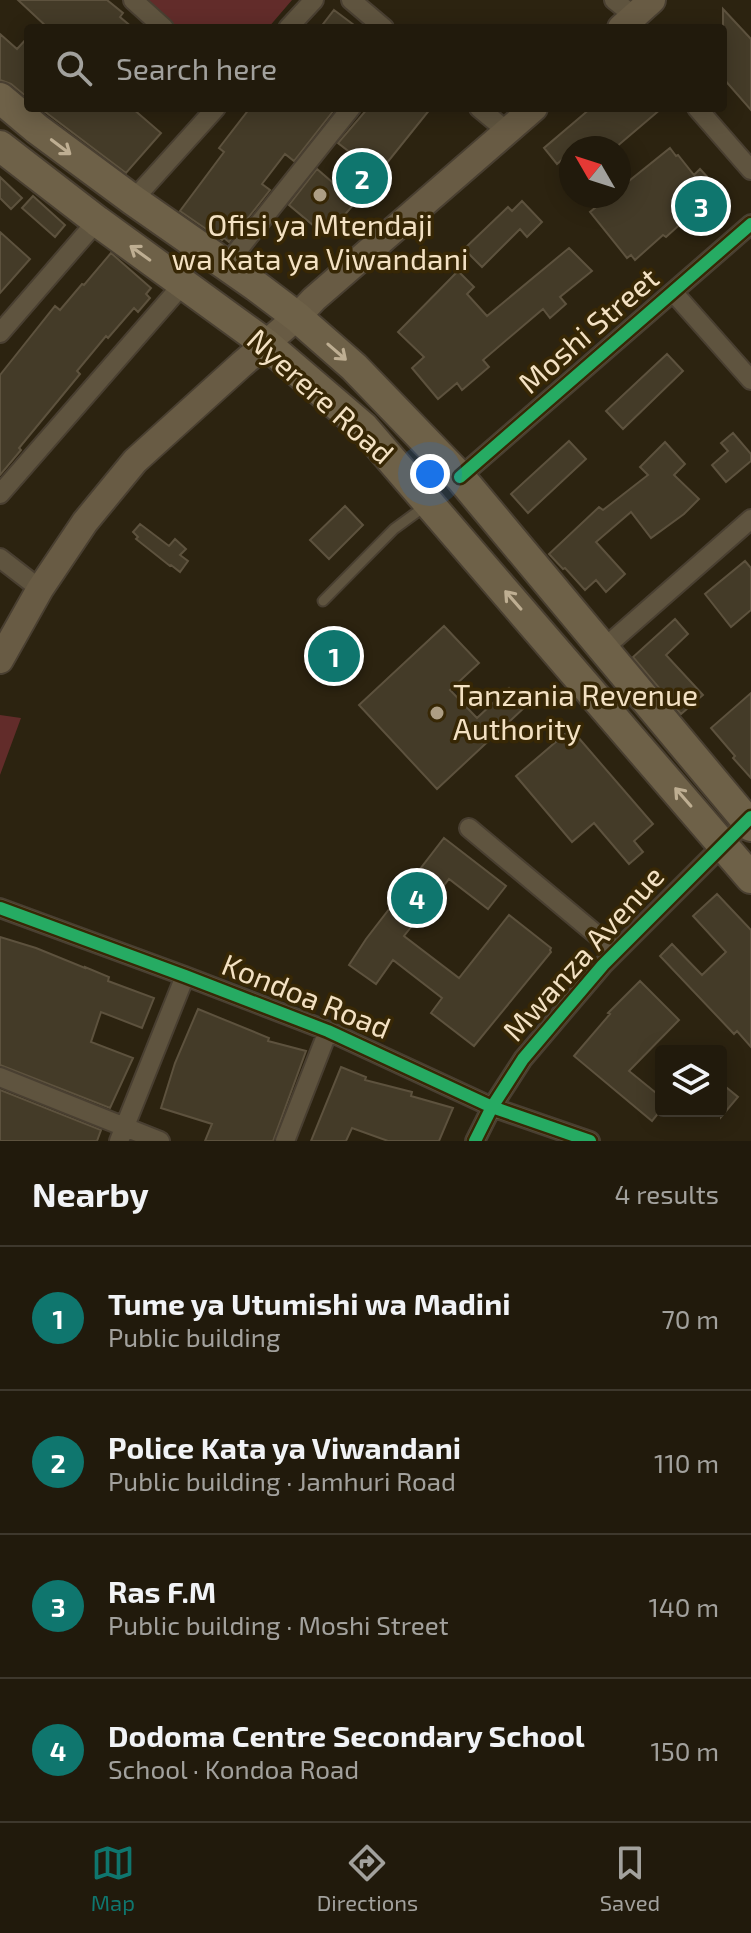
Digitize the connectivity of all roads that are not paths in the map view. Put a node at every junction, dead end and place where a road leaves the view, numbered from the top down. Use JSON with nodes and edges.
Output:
{"nodes":[{"id":1,"x":133,"y":0,"type":"edge"},
{"id":2,"x":314,"y":0,"type":"edge"},
{"id":3,"x":351,"y":0,"type":"edge"},
{"id":4,"x":160,"y":24,"type":"edge"},
{"id":5,"x":292,"y":24,"type":"edge"},
{"id":6,"x":379,"y":24,"type":"edge"},
{"id":7,"x":0,"y":98,"type":"edge"},
{"id":8,"x":212,"y":112,"type":"edge"},
{"id":9,"x":348,"y":112,"type":"edge"},
{"id":10,"x":484,"y":112,"type":"edge"},
{"id":11,"x":530,"y":112,"type":"edge"},
{"id":12,"x":700,"y":112,"type":"edge"},
{"id":13,"x":508,"y":132,"type":"junction"},
{"id":14,"x":0,"y":146,"type":"edge"},
{"id":15,"x":751,"y":170,"type":"edge"},
{"id":16,"x":133,"y":200,"type":"junction"},
{"id":17,"x":97,"y":221,"type":"junction"},
{"id":18,"x":751,"y":224,"type":"edge"},
{"id":19,"x":226,"y":265,"type":"junction"},
{"id":20,"x":183,"y":284,"type":"junction"},
{"id":21,"x":673,"y":292,"type":"junction"},
{"id":22,"x":297,"y":317,"type":"junction"},
{"id":23,"x":0,"y":333,"type":"edge"},
{"id":24,"x":266,"y":344,"type":"junction"},
{"id":25,"x":751,"y":380,"type":"edge"},
{"id":26,"x":460,"y":477,"type":"junction"},
{"id":27,"x":0,"y":494,"type":"edge"},
{"id":28,"x":430,"y":502,"type":"junction"},
{"id":29,"x":751,"y":519,"type":"edge"},
{"id":30,"x":0,"y":558,"type":"edge"},
{"id":31,"x":40,"y":589,"type":"junction"},
{"id":32,"x":323,"y":601,"type":"dead end"},
{"id":33,"x":603,"y":649,"type":"junction"},
{"id":34,"x":0,"y":660,"type":"edge"},
{"id":35,"x":750,"y":821,"type":"edge"},
{"id":36,"x":469,"y":828,"type":"dead end"},
{"id":37,"x":723,"y":844,"type":"junction"},
{"id":38,"x":751,"y":878,"type":"edge"},
{"id":39,"x":0,"y":908,"type":"edge"},
{"id":40,"x":616,"y":951,"type":"junction"},
{"id":41,"x":185,"y":976,"type":"junction"},
{"id":42,"x":328,"y":1031,"type":"junction"},
{"id":43,"x":0,"y":1077,"type":"edge"},
{"id":44,"x":492,"y":1107,"type":"junction"},
{"id":45,"x":122,"y":1134,"type":"edge"},
{"id":46,"x":160,"y":1141,"type":"edge"},
{"id":47,"x":285,"y":1141,"type":"edge"},
{"id":48,"x":475,"y":1141,"type":"edge"},
{"id":49,"x":590,"y":1141,"type":"edge"}],
"edges":[{"from":1,"to":4,"type":"street"},
{"from":2,"to":5,"type":"street"},
{"from":3,"to":6,"type":"street"},
{"from":7,"to":16,"type":"highway","name":"Nyerere Road","one_way":true},
{"from":8,"to":16,"type":"street"},
{"from":9,"to":19,"type":"street"},
{"from":10,"to":13,"type":"street"},
{"from":11,"to":13,"type":"main road"},
{"from":12,"to":15,"type":"street"},
{"from":13,"to":22,"type":"main road"},
{"from":14,"to":17,"type":"highway","name":"Nyerere Road"},
{"from":16,"to":19,"type":"highway","name":"Nyerere Road"},
{"from":20,"to":17,"type":"highway","name":"Nyerere Road","one_way":true},
{"from":17,"to":23,"type":"street"},
{"from":18,"to":21,"type":"street","name":"Moshi Street"},
{"from":19,"to":22,"type":"highway","name":"Nyerere Road"},
{"from":20,"to":24,"type":"highway","name":"Nyerere Road"},
{"from":20,"to":27,"type":"street"},
{"from":21,"to":25,"type":"street"},
{"from":21,"to":26,"type":"street","name":"Moshi Street"},
{"from":22,"to":24,"type":"main road"},
{"from":22,"to":26,"type":"highway","name":"Nyerere Road","one_way":true},
{"from":24,"to":28,"type":"highway","name":"Nyerere Road"},
{"from":24,"to":31,"type":"main road"},
{"from":26,"to":33,"type":"highway","name":"Nyerere Road"},
{"from":28,"to":32,"type":"lane"},
{"from":37,"to":28,"type":"highway","name":"Nyerere Road","one_way":true},
{"from":29,"to":33,"type":"street"},
{"from":30,"to":31,"type":"street"},
{"from":31,"to":34,"type":"main road"},
{"from":33,"to":35,"type":"highway","name":"Nyerere Road"},
{"from":35,"to":37,"type":"street","name":"Mwanza Avenue"},
{"from":36,"to":40,"type":"street"},
{"from":37,"to":38,"type":"highway","name":"Nyerere Road"},
{"from":37,"to":40,"type":"street","name":"Mwanza Avenue"},
{"from":39,"to":41,"type":"street","name":"Kondoa Road"},
{"from":40,"to":44,"type":"street","name":"Mwanza Avenue"},
{"from":41,"to":42,"type":"street","name":"Kondoa Road"},
{"from":41,"to":45,"type":"street"},
{"from":42,"to":44,"type":"street","name":"Kondoa Road"},
{"from":42,"to":47,"type":"street"},
{"from":43,"to":45,"type":"street"},
{"from":44,"to":48,"type":"street","name":"Mwanza Avenue"},
{"from":44,"to":49,"type":"street","name":"Kondoa Road"},
{"from":45,"to":46,"type":"street"}]}
